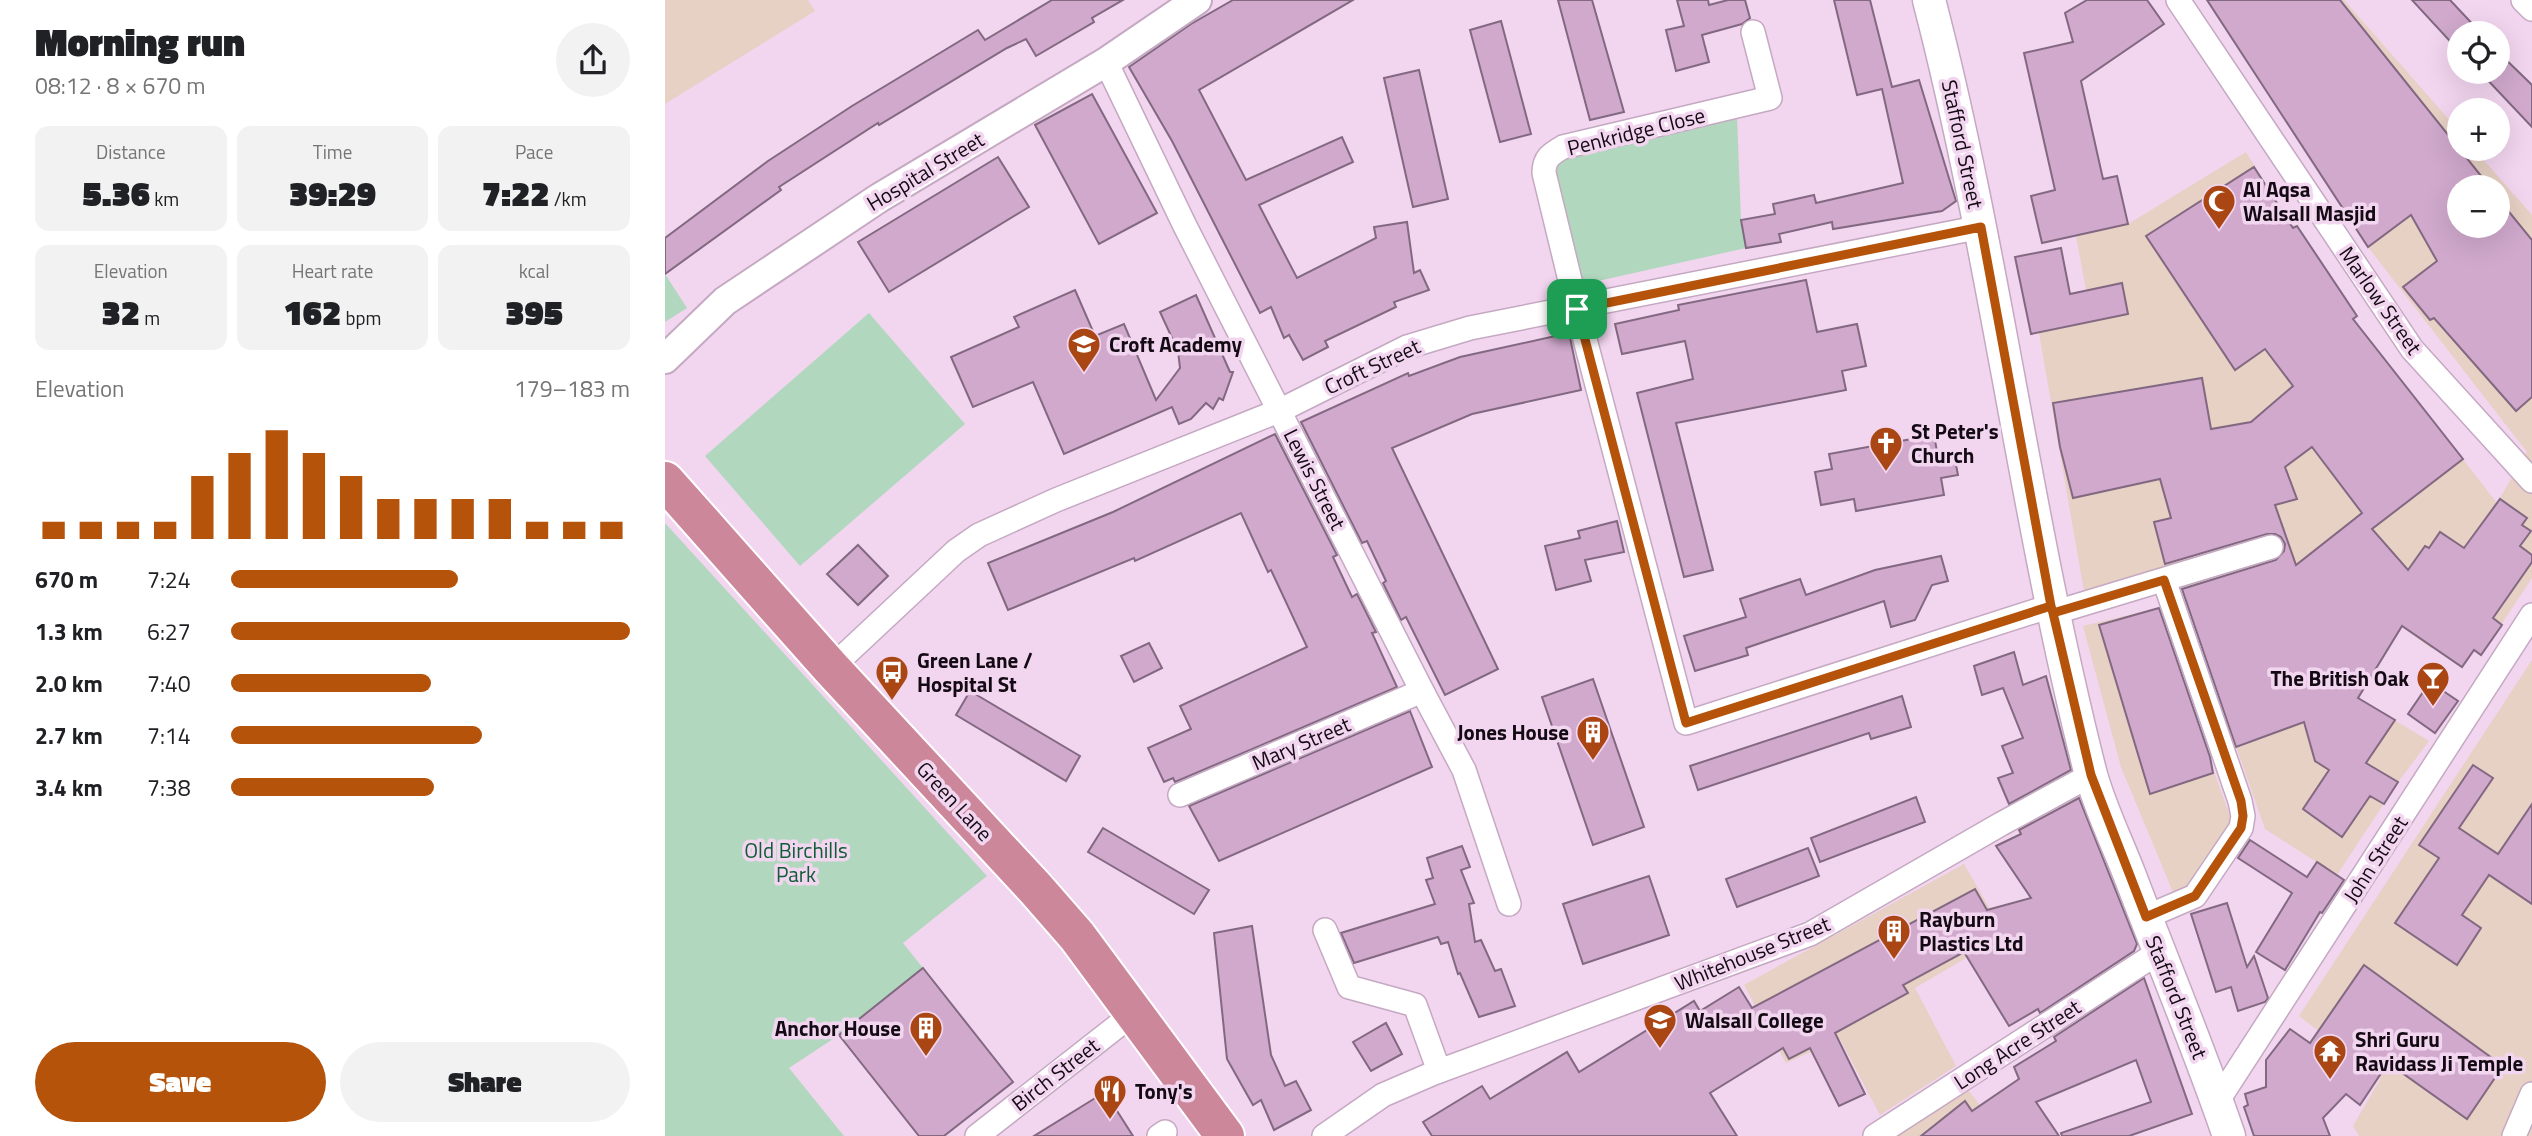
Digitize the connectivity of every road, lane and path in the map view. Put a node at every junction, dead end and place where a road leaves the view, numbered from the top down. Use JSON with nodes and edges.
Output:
{"nodes":[{"id":1,"x":1197,"y":0,"type":"edge"},
{"id":2,"x":1929,"y":0,"type":"edge"},
{"id":3,"x":2178,"y":0,"type":"edge"},
{"id":4,"x":2523,"y":0,"type":"edge"},
{"id":5,"x":2532,"y":9,"type":"edge"},
{"id":6,"x":1753,"y":32,"type":"dead end"},
{"id":7,"x":1106,"y":62,"type":"junction"},
{"id":8,"x":1981,"y":227,"type":"junction"},
{"id":9,"x":1577,"y":309,"type":"junction"},
{"id":10,"x":665,"y":359,"type":"edge"},
{"id":11,"x":1281,"y":410,"type":"junction"},
{"id":12,"x":665,"y":481,"type":"edge"},
{"id":13,"x":2532,"y":481,"type":"edge"},
{"id":14,"x":2271,"y":547,"type":"dead end"},
{"id":15,"x":2164,"y":580,"type":"junction"},
{"id":16,"x":2052,"y":610,"type":"junction"},
{"id":17,"x":2532,"y":615,"type":"edge"},
{"id":18,"x":831,"y":668,"type":"junction"},
{"id":19,"x":1422,"y":691,"type":"junction"},
{"id":20,"x":2091,"y":775,"type":"junction"},
{"id":21,"x":1179,"y":795,"type":"dead end"},
{"id":22,"x":1509,"y":904,"type":"dead end"},
{"id":23,"x":2146,"y":917,"type":"junction"},
{"id":24,"x":1325,"y":930,"type":"dead end"},
{"id":25,"x":2159,"y":952,"type":"junction"},
{"id":26,"x":1134,"y":1013,"type":"junction"},
{"id":27,"x":1439,"y":1071,"type":"junction"},
{"id":28,"x":2532,"y":1094,"type":"edge"},
{"id":29,"x":2217,"y":1101,"type":"junction"},
{"id":30,"x":977,"y":1136,"type":"edge"},
{"id":31,"x":1225,"y":1136,"type":"edge"},
{"id":32,"x":1324,"y":1136,"type":"edge"},
{"id":33,"x":1875,"y":1136,"type":"edge"},
{"id":34,"x":2229,"y":1136,"type":"edge"},
{"id":35,"x":2514,"y":1136,"type":"edge"}],
"edges":[{"from":1,"to":7,"type":"street","name":"Hospital Street"},
{"from":2,"to":8,"type":"main road","name":"Stafford Street"},
{"from":3,"to":13,"type":"street","name":"Marlow Street"},
{"from":4,"to":5,"type":"street"},
{"from":6,"to":9,"type":"street","name":"Penkridge Close"},
{"from":7,"to":10,"type":"street","name":"Hospital Street"},
{"from":7,"to":11,"type":"street","name":"Lewis Street"},
{"from":8,"to":9,"type":"street","name":"Croft Street"},
{"from":8,"to":16,"type":"main road","name":"Stafford Street"},
{"from":9,"to":11,"type":"street","name":"Croft Street"},
{"from":9,"to":16,"type":"street"},
{"from":11,"to":18,"type":"street","name":"Croft Street"},
{"from":11,"to":19,"type":"street","name":"Lewis Street"},
{"from":12,"to":18,"type":"highway","name":"Green Lane"},
{"from":14,"to":15,"type":"street"},
{"from":15,"to":16,"type":"street"},
{"from":15,"to":23,"type":"street"},
{"from":16,"to":20,"type":"main road","name":"Stafford Street"},
{"from":17,"to":29,"type":"street","name":"John Street"},
{"from":18,"to":26,"type":"highway","name":"Green Lane"},
{"from":19,"to":21,"type":"street","name":"Mary Street"},
{"from":19,"to":22,"type":"street","name":"Lewis Street"},
{"from":20,"to":23,"type":"main road","name":"Stafford Street"},
{"from":20,"to":27,"type":"street","name":"Whitehouse Street"},
{"from":23,"to":25,"type":"main road","name":"Stafford Street"},
{"from":24,"to":27,"type":"street"},
{"from":25,"to":29,"type":"main road","name":"Stafford Street"},
{"from":25,"to":33,"type":"street","name":"Long Acre Street"},
{"from":26,"to":30,"type":"street","name":"Birch Street"},
{"from":26,"to":31,"type":"highway","name":"Green Lane"},
{"from":27,"to":32,"type":"street","name":"Whitehouse Street"},
{"from":28,"to":35,"type":"street"},
{"from":29,"to":34,"type":"main road","name":"Stafford Street"}]}
